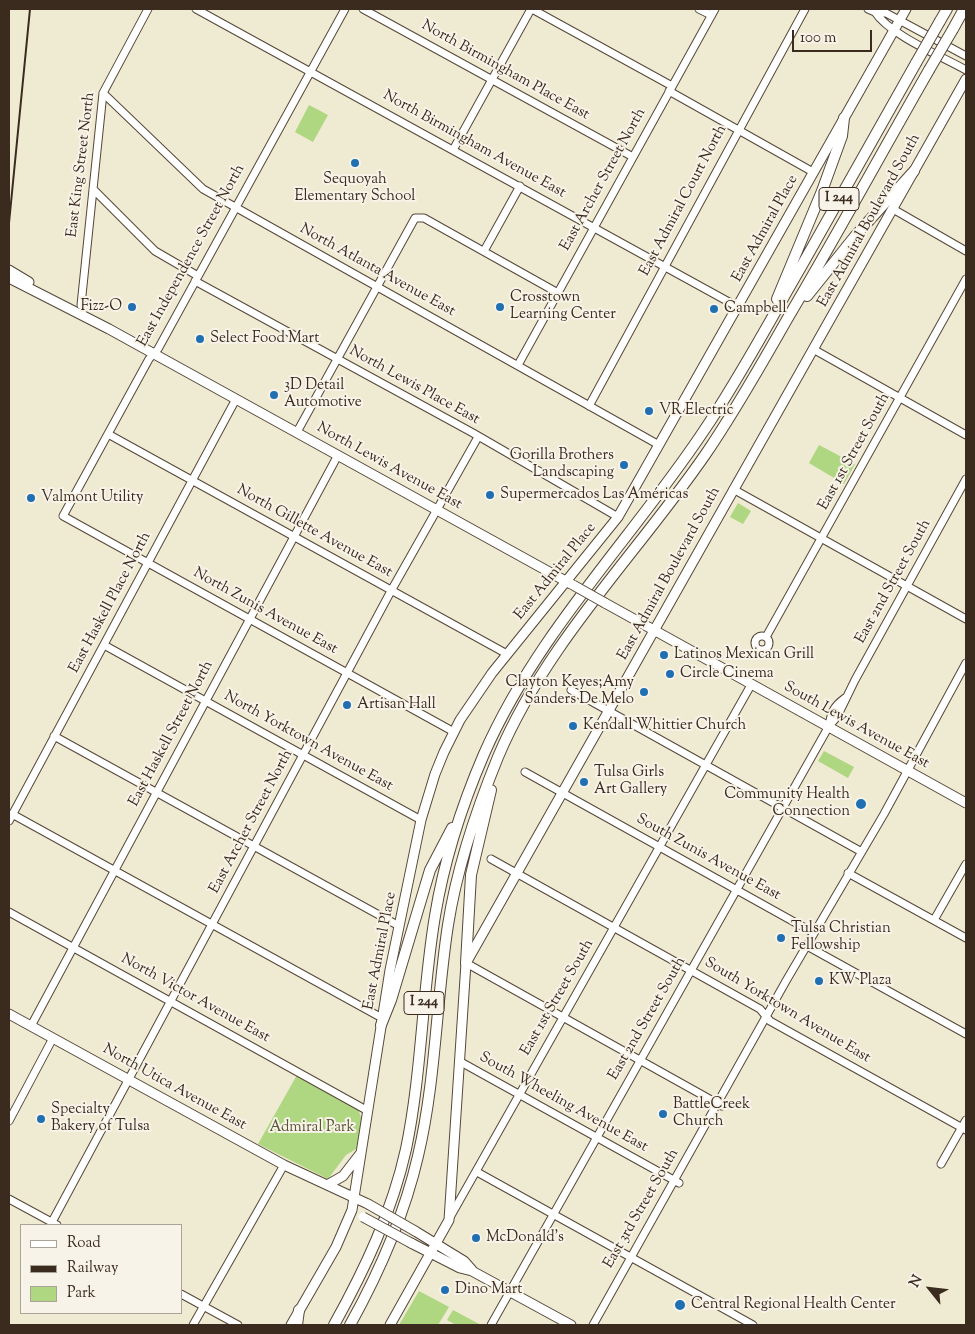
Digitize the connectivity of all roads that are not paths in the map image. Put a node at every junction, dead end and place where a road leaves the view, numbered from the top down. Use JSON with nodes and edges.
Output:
{"nodes":[{"id":1,"x":148,"y":9,"type":"edge"},
{"id":2,"x":196,"y":9,"type":"edge"},
{"id":3,"x":345,"y":9,"type":"edge"},
{"id":4,"x":363,"y":9,"type":"edge"},
{"id":5,"x":532,"y":9,"type":"edge"},
{"id":6,"x":699,"y":9,"type":"edge"},
{"id":7,"x":805,"y":9,"type":"edge"},
{"id":8,"x":906,"y":9,"type":"edge"},
{"id":9,"x":947,"y":9,"type":"edge"},
{"id":10,"x":964,"y":9,"type":"edge"},
{"id":11,"x":872,"y":11,"type":"edge"},
{"id":12,"x":713,"y":12,"type":"edge"},
{"id":13,"x":900,"y":19,"type":"junction"},
{"id":14,"x":894,"y":30,"type":"junction"},
{"id":15,"x":966,"y":56,"type":"edge"},
{"id":16,"x":966,"y":70,"type":"edge"},
{"id":17,"x":310,"y":72,"type":"junction"},
{"id":18,"x":966,"y":79,"type":"edge"},
{"id":19,"x":492,"y":80,"type":"junction"},
{"id":20,"x":670,"y":89,"type":"junction"},
{"id":21,"x":103,"y":93,"type":"junction"},
{"id":22,"x":844,"y":118,"type":"junction"},
{"id":23,"x":738,"y":130,"type":"junction"},
{"id":24,"x":453,"y":150,"type":"junction"},
{"id":25,"x":633,"y":157,"type":"junction"},
{"id":26,"x":914,"y":171,"type":"junction"},
{"id":27,"x":814,"y":172,"type":"junction"},
{"id":28,"x":520,"y":186,"type":"junction"},
{"id":29,"x":93,"y":189,"type":"junction"},
{"id":30,"x":235,"y":208,"type":"junction"},
{"id":31,"x":893,"y":209,"type":"junction"},
{"id":32,"x":594,"y":227,"type":"junction"},
{"id":33,"x":484,"y":251,"type":"junction"},
{"id":34,"x":966,"y":251,"type":"edge"},
{"id":35,"x":665,"y":267,"type":"junction"},
{"id":36,"x":9,"y":270,"type":"edge"},
{"id":37,"x":9,"y":278,"type":"edge"},
{"id":38,"x":196,"y":278,"type":"junction"},
{"id":39,"x":966,"y":279,"type":"edge"},
{"id":40,"x":377,"y":286,"type":"junction"},
{"id":41,"x":558,"y":293,"type":"junction"},
{"id":42,"x":81,"y":305,"type":"dead end"},
{"id":43,"x":738,"y":307,"type":"junction"},
{"id":44,"x":788,"y":318,"type":"junction"},
{"id":45,"x":109,"y":329,"type":"junction"},
{"id":46,"x":762,"y":335,"type":"junction"},
{"id":47,"x":813,"y":349,"type":"junction"},
{"id":48,"x":153,"y":354,"type":"junction"},
{"id":49,"x":337,"y":359,"type":"junction"},
{"id":50,"x":518,"y":365,"type":"junction"},
{"id":51,"x":900,"y":397,"type":"junction"},
{"id":52,"x":236,"y":399,"type":"junction"},
{"id":53,"x":588,"y":406,"type":"junction"},
{"id":54,"x":297,"y":432,"type":"junction"},
{"id":55,"x":108,"y":434,"type":"junction"},
{"id":56,"x":966,"y":435,"type":"edge"},
{"id":57,"x":478,"y":437,"type":"junction"},
{"id":58,"x":659,"y":445,"type":"junction"},
{"id":59,"x":338,"y":455,"type":"junction"},
{"id":60,"x":966,"y":480,"type":"edge"},
{"id":61,"x":192,"y":481,"type":"junction"},
{"id":62,"x":733,"y":489,"type":"junction"},
{"id":63,"x":437,"y":509,"type":"junction"},
{"id":64,"x":63,"y":516,"type":"joint"},
{"id":65,"x":618,"y":517,"type":"junction"},
{"id":66,"x":294,"y":537,"type":"junction"},
{"id":67,"x":822,"y":539,"type":"junction"},
{"id":68,"x":148,"y":563,"type":"junction"},
{"id":69,"x":570,"y":583,"type":"junction"},
{"id":70,"x":907,"y":586,"type":"junction"},
{"id":71,"x":391,"y":591,"type":"junction"},
{"id":72,"x":250,"y":619,"type":"junction"},
{"id":73,"x":966,"y":619,"type":"edge"},
{"id":74,"x":654,"y":631,"type":"junction"},
{"id":75,"x":766,"y":637,"type":"dead end"},
{"id":76,"x":104,"y":645,"type":"junction"},
{"id":77,"x":507,"y":654,"type":"junction"},
{"id":78,"x":966,"y":663,"type":"edge"},
{"id":79,"x":348,"y":673,"type":"junction"},
{"id":80,"x":751,"y":684,"type":"junction"},
{"id":81,"x":571,"y":690,"type":"dead end"},
{"id":82,"x":206,"y":701,"type":"junction"},
{"id":83,"x":608,"y":710,"type":"junction"},
{"id":84,"x":829,"y":726,"type":"junction"},
{"id":85,"x":454,"y":732,"type":"junction"},
{"id":86,"x":54,"y":736,"type":"junction"},
{"id":87,"x":500,"y":753,"type":"junction"},
{"id":88,"x":303,"y":755,"type":"junction"},
{"id":89,"x":706,"y":766,"type":"junction"},
{"id":90,"x":908,"y":770,"type":"junction"},
{"id":91,"x":525,"y":772,"type":"dead end"},
{"id":92,"x":156,"y":792,"type":"junction"},
{"id":93,"x":562,"y":792,"type":"junction"},
{"id":94,"x":966,"y":803,"type":"edge"},
{"id":95,"x":464,"y":805,"type":"junction"},
{"id":96,"x":782,"y":809,"type":"junction"},
{"id":97,"x":11,"y":817,"type":"edge"},
{"id":98,"x":421,"y":820,"type":"junction"},
{"id":99,"x":255,"y":846,"type":"junction"},
{"id":100,"x":660,"y":847,"type":"junction"},
{"id":101,"x":860,"y":851,"type":"junction"},
{"id":102,"x":491,"y":859,"type":"dead end"},
{"id":103,"x":966,"y":864,"type":"edge"},
{"id":104,"x":115,"y":870,"type":"junction"},
{"id":105,"x":848,"y":872,"type":"junction"},
{"id":106,"x":516,"y":873,"type":"junction"},
{"id":107,"x":737,"y":890,"type":"junction"},
{"id":108,"x":9,"y":912,"type":"edge"},
{"id":109,"x":934,"y":920,"type":"junction"},
{"id":110,"x":213,"y":924,"type":"junction"},
{"id":111,"x":399,"y":926,"type":"junction"},
{"id":112,"x":614,"y":928,"type":"junction"},
{"id":113,"x":814,"y":933,"type":"junction"},
{"id":114,"x":966,"y":938,"type":"edge"},
{"id":115,"x":806,"y":946,"type":"junction"},
{"id":116,"x":73,"y":948,"type":"junction"},
{"id":117,"x":466,"y":964,"type":"junction"},
{"id":118,"x":690,"y":970,"type":"junction"},
{"id":119,"x":171,"y":1002,"type":"junction"},
{"id":120,"x":9,"y":1014,"type":"edge"},
{"id":121,"x":767,"y":1016,"type":"junction"},
{"id":122,"x":563,"y":1017,"type":"junction"},
{"id":123,"x":381,"y":1022,"type":"junction"},
{"id":124,"x":31,"y":1026,"type":"junction"},
{"id":125,"x":966,"y":1034,"type":"edge"},
{"id":126,"x":53,"y":1038,"type":"junction"},
{"id":127,"x":640,"y":1060,"type":"junction"},
{"id":128,"x":459,"y":1061,"type":"junction"},
{"id":129,"x":129,"y":1079,"type":"junction"},
{"id":130,"x":520,"y":1094,"type":"junction"},
{"id":131,"x":720,"y":1105,"type":"junction"},
{"id":132,"x":368,"y":1111,"type":"junction"},
{"id":133,"x":966,"y":1120,"type":"edge"},
{"id":134,"x":9,"y":1121,"type":"edge"},
{"id":135,"x":964,"y":1129,"type":"edge"},
{"id":136,"x":597,"y":1137,"type":"junction"},
{"id":137,"x":361,"y":1152,"type":"junction"},
{"id":138,"x":941,"y":1164,"type":"dead end"},
{"id":139,"x":284,"y":1165,"type":"junction"},
{"id":140,"x":477,"y":1172,"type":"junction"},
{"id":141,"x":677,"y":1182,"type":"junction"},
{"id":142,"x":329,"y":1184,"type":"junction"},
{"id":143,"x":355,"y":1197,"type":"junction"},
{"id":144,"x":9,"y":1199,"type":"edge"},
{"id":145,"x":352,"y":1210,"type":"junction"},
{"id":146,"x":553,"y":1214,"type":"junction"},
{"id":147,"x":449,"y":1220,"type":"junction"},
{"id":148,"x":54,"y":1224,"type":"edge"},
{"id":149,"x":436,"y":1243,"type":"junction"},
{"id":150,"x":430,"y":1254,"type":"junction"},
{"id":151,"x":631,"y":1257,"type":"junction"},
{"id":152,"x":472,"y":1270,"type":"junction"},
{"id":153,"x":510,"y":1291,"type":"junction"},
{"id":154,"x":182,"y":1295,"type":"edge"},
{"id":155,"x":204,"y":1306,"type":"junction"},
{"id":156,"x":299,"y":1310,"type":"junction"},
{"id":157,"x":193,"y":1325,"type":"edge"},
{"id":158,"x":238,"y":1325,"type":"edge"},
{"id":159,"x":291,"y":1325,"type":"edge"},
{"id":160,"x":297,"y":1325,"type":"edge"},
{"id":161,"x":334,"y":1325,"type":"edge"},
{"id":162,"x":350,"y":1325,"type":"edge"},
{"id":163,"x":390,"y":1325,"type":"edge"},
{"id":164,"x":491,"y":1325,"type":"edge"},
{"id":165,"x":571,"y":1325,"type":"edge"},
{"id":166,"x":593,"y":1325,"type":"edge"},
{"id":167,"x":753,"y":1325,"type":"edge"}],
"edges":[{"from":1,"to":21,"type":"street","name":"East King Street North"},
{"from":2,"to":17,"type":"street","name":"North Birmingham Avenue East"},
{"from":3,"to":17,"type":"street","name":"East Independence Street North"},
{"from":4,"to":19,"type":"street","name":"North Birmingham Place East"},
{"from":5,"to":19,"type":"street"},
{"from":5,"to":20,"type":"street"},
{"from":6,"to":12,"type":"street"},
{"from":7,"to":23,"type":"street","name":"East Admiral Court North"},
{"from":8,"to":13,"type":"main road","name":"East Admiral Place"},
{"from":9,"to":46,"type":"highway","number":"I 244","bridge":true},
{"from":10,"to":44,"type":"highway","number":"I 244","bridge":true},
{"from":11,"to":13,"type":"street"},
{"from":11,"to":14,"type":"street"},
{"from":12,"to":20,"type":"street","name":"East Archer Street North"},
{"from":13,"to":14,"type":"main road","name":"East Admiral Place"},
{"from":13,"to":15,"type":"street"},
{"from":14,"to":16,"type":"street"},
{"from":14,"to":22,"type":"main road","name":"East Admiral Place"},
{"from":17,"to":24,"type":"street","name":"North Birmingham Avenue East"},
{"from":17,"to":30,"type":"street","name":"East Independence Street North"},
{"from":18,"to":26,"type":"main road","name":"East Admiral Boulevard South"},
{"from":19,"to":24,"type":"street"},
{"from":19,"to":25,"type":"street","name":"North Birmingham Place East"},
{"from":20,"to":23,"type":"street"},
{"from":20,"to":25,"type":"street","name":"East Archer Street North"},
{"from":21,"to":29,"type":"street","name":"East King Street North"},
{"from":21,"to":30,"type":"street","name":"North Atlanta Avenue East"},
{"from":22,"to":27,"type":"main road","name":"East Admiral Place"},
{"from":22,"to":46,"type":"highway"},
{"from":23,"to":27,"type":"street"},
{"from":23,"to":35,"type":"street","name":"East Admiral Court North"},
{"from":24,"to":28,"type":"street","name":"North Birmingham Avenue East"},
{"from":25,"to":32,"type":"street","name":"East Archer Street North"},
{"from":26,"to":31,"type":"main road","name":"East Admiral Boulevard South"},
{"from":26,"to":44,"type":"highway"},
{"from":27,"to":43,"type":"main road","name":"East Admiral Place"},
{"from":28,"to":32,"type":"street","name":"North Birmingham Avenue East"},
{"from":28,"to":33,"type":"street"},
{"from":29,"to":38,"type":"street","name":"North Lewis Place East"},
{"from":29,"to":42,"type":"street","name":"East King Street North"},
{"from":30,"to":38,"type":"street","name":"East Independence Street North"},
{"from":30,"to":40,"type":"street","name":"North Atlanta Avenue East"},
{"from":31,"to":34,"type":"street"},
{"from":31,"to":47,"type":"main road","name":"East Admiral Boulevard South"},
{"from":32,"to":35,"type":"street","name":"North Birmingham Avenue East"},
{"from":32,"to":41,"type":"street","name":"East Archer Street North"},
{"from":33,"to":40,"type":"street"},
{"from":33,"to":41,"type":"street"},
{"from":35,"to":43,"type":"street","name":"North Birmingham Avenue East"},
{"from":35,"to":53,"type":"street","name":"East Admiral Court North"},
{"from":36,"to":45,"type":"main road","name":"North Lewis Avenue East"},
{"from":37,"to":45,"type":"main road","name":"North Lewis Avenue East"},
{"from":38,"to":48,"type":"street","name":"East Independence Street North"},
{"from":38,"to":49,"type":"street","name":"North Lewis Place East"},
{"from":39,"to":51,"type":"street","name":"East 1st Street South"},
{"from":40,"to":49,"type":"street"},
{"from":40,"to":50,"type":"street","name":"North Atlanta Avenue East"},
{"from":41,"to":50,"type":"street","name":"East Archer Street North"},
{"from":43,"to":58,"type":"main road","name":"East Admiral Place"},
{"from":44,"to":87,"type":"highway","number":"I 244"},
{"from":45,"to":48,"type":"main road","name":"North Lewis Avenue East"},
{"from":46,"to":95,"type":"highway","number":"I 244"},
{"from":47,"to":51,"type":"street"},
{"from":47,"to":62,"type":"main road","name":"East Admiral Boulevard South"},
{"from":48,"to":52,"type":"main road","name":"North Lewis Avenue East"},
{"from":48,"to":55,"type":"street","name":"East Independence Street North"},
{"from":49,"to":54,"type":"street"},
{"from":49,"to":57,"type":"street","name":"North Lewis Place East"},
{"from":50,"to":53,"type":"street","name":"North Atlanta Avenue East"},
{"from":51,"to":56,"type":"street"},
{"from":51,"to":67,"type":"street","name":"East 1st Street South"},
{"from":52,"to":54,"type":"main road","name":"North Lewis Avenue East"},
{"from":52,"to":61,"type":"street","name":"East Haskell Place North"},
{"from":53,"to":58,"type":"street","name":"North Atlanta Avenue East"},
{"from":54,"to":59,"type":"main road","name":"North Lewis Avenue East"},
{"from":55,"to":61,"type":"street","name":"North Gillette Avenue East"},
{"from":55,"to":64,"type":"street","name":"East Independence Street North"},
{"from":57,"to":63,"type":"street","name":"East Archer Street North"},
{"from":57,"to":65,"type":"street","name":"North Lewis Place East"},
{"from":58,"to":65,"type":"main road","name":"East Admiral Place"},
{"from":59,"to":63,"type":"main road","name":"North Lewis Avenue East"},
{"from":59,"to":66,"type":"street","name":"East Haskell Street North"},
{"from":60,"to":70,"type":"street","name":"East 2nd Street South"},
{"from":61,"to":66,"type":"street","name":"North Gillette Avenue East"},
{"from":61,"to":68,"type":"street","name":"East Haskell Place North"},
{"from":62,"to":67,"type":"street"},
{"from":62,"to":74,"type":"main road","name":"East Admiral Boulevard South"},
{"from":63,"to":69,"type":"main road","name":"North Lewis Avenue East"},
{"from":63,"to":71,"type":"street","name":"East Archer Street North"},
{"from":64,"to":68,"type":"street","name":"North Zunis Avenue East"},
{"from":65,"to":69,"type":"main road","name":"East Admiral Place"},
{"from":66,"to":71,"type":"street","name":"North Gillette Avenue East"},
{"from":66,"to":72,"type":"street","name":"East Haskell Street North"},
{"from":67,"to":70,"type":"street"},
{"from":67,"to":75,"type":"street","name":"East 1st Street South"},
{"from":68,"to":72,"type":"street","name":"North Zunis Avenue East"},
{"from":68,"to":76,"type":"street","name":"East Haskell Place North"},
{"from":69,"to":74,"type":"main road","name":"North Lewis Avenue East","bridge":true},
{"from":69,"to":77,"type":"main road","name":"East Admiral Place"},
{"from":70,"to":73,"type":"street"},
{"from":70,"to":84,"type":"street","name":"East 2nd Street South"},
{"from":71,"to":77,"type":"street","name":"North Gillette Avenue East"},
{"from":71,"to":79,"type":"street","name":"East Archer Street North"},
{"from":72,"to":79,"type":"street","name":"North Zunis Avenue East"},
{"from":72,"to":82,"type":"street","name":"East Haskell Street North"},
{"from":74,"to":80,"type":"main road","name":"South Lewis Avenue East"},
{"from":74,"to":83,"type":"main road","name":"East Admiral Boulevard South"},
{"from":76,"to":82,"type":"street","name":"North Yorktown Avenue East"},
{"from":76,"to":86,"type":"street","name":"East Haskell Place North"},
{"from":77,"to":85,"type":"main road","name":"East Admiral Place"},
{"from":78,"to":90,"type":"street","name":"East 3rd Street South"},
{"from":79,"to":85,"type":"street","name":"North Zunis Avenue East"},
{"from":79,"to":88,"type":"street","name":"East Archer Street North"},
{"from":80,"to":84,"type":"main road","name":"South Lewis Avenue East"},
{"from":80,"to":89,"type":"street","name":"East 1st Street South"},
{"from":81,"to":83,"type":"street"},
{"from":82,"to":88,"type":"street","name":"North Yorktown Avenue East"},
{"from":82,"to":92,"type":"street","name":"East Haskell Street North"},
{"from":83,"to":89,"type":"street"},
{"from":83,"to":93,"type":"main road","name":"East Admiral Boulevard South"},
{"from":84,"to":90,"type":"main road","name":"South Lewis Avenue East"},
{"from":84,"to":96,"type":"street","name":"East 2nd Street South"},
{"from":85,"to":98,"type":"main road","name":"East Admiral Place"},
{"from":86,"to":92,"type":"street"},
{"from":86,"to":97,"type":"street","name":"East Haskell Place North"},
{"from":87,"to":117,"type":"highway"},
{"from":87,"to":162,"type":"highway","number":"I 244"},
{"from":88,"to":98,"type":"street","name":"North Yorktown Avenue East"},
{"from":88,"to":99,"type":"street","name":"East Archer Street North"},
{"from":89,"to":96,"type":"street"},
{"from":89,"to":100,"type":"street","name":"East 1st Street South"},
{"from":90,"to":94,"type":"main road","name":"South Lewis Avenue East"},
{"from":90,"to":101,"type":"street","name":"East 3rd Street South"},
{"from":91,"to":93,"type":"street"},
{"from":92,"to":99,"type":"street"},
{"from":92,"to":104,"type":"street","name":"East Haskell Street North"},
{"from":93,"to":100,"type":"street","name":"South Zunis Avenue East"},
{"from":93,"to":106,"type":"main road","name":"East Admiral Boulevard South"},
{"from":95,"to":123,"type":"highway"},
{"from":95,"to":161,"type":"highway","number":"I 244"},
{"from":96,"to":101,"type":"street"},
{"from":96,"to":107,"type":"street","name":"East 2nd Street South"},
{"from":97,"to":104,"type":"street"},
{"from":98,"to":111,"type":"main road","name":"East Admiral Place"},
{"from":99,"to":110,"type":"street","name":"East Archer Street North"},
{"from":99,"to":111,"type":"street"},
{"from":100,"to":107,"type":"street","name":"South Zunis Avenue East"},
{"from":100,"to":112,"type":"street","name":"East 1st Street South"},
{"from":101,"to":105,"type":"street","name":"East 3rd Street South"},
{"from":102,"to":106,"type":"street"},
{"from":103,"to":109,"type":"street"},
{"from":104,"to":110,"type":"street"},
{"from":104,"to":116,"type":"street","name":"East Haskell Street North"},
{"from":105,"to":109,"type":"street"},
{"from":105,"to":113,"type":"street","name":"East 3rd Street South"},
{"from":106,"to":112,"type":"street","name":"South Yorktown Avenue East"},
{"from":106,"to":117,"type":"main road","name":"East Admiral Boulevard South"},
{"from":107,"to":113,"type":"street","name":"South Zunis Avenue East"},
{"from":107,"to":118,"type":"street","name":"East 2nd Street South"},
{"from":108,"to":116,"type":"street","name":"North Victor Avenue East"},
{"from":109,"to":114,"type":"street"},
{"from":110,"to":119,"type":"street","name":"East Archer Street North"},
{"from":110,"to":123,"type":"street"},
{"from":111,"to":123,"type":"main road","name":"East Admiral Place"},
{"from":112,"to":118,"type":"street","name":"South Yorktown Avenue East"},
{"from":112,"to":122,"type":"street","name":"East 1st Street South"},
{"from":113,"to":115,"type":"street","name":"East 3rd Street South"},
{"from":115,"to":121,"type":"street","name":"East 3rd Street South"},
{"from":115,"to":125,"type":"street"},
{"from":116,"to":119,"type":"street","name":"North Victor Avenue East"},
{"from":116,"to":124,"type":"street","name":"East Haskell Street North"},
{"from":117,"to":122,"type":"street"},
{"from":117,"to":128,"type":"main road","name":"East Admiral Boulevard South"},
{"from":118,"to":121,"type":"street","name":"South Yorktown Avenue East"},
{"from":118,"to":127,"type":"street","name":"East 2nd Street South"},
{"from":119,"to":129,"type":"street","name":"East Archer Street North"},
{"from":119,"to":132,"type":"street","name":"North Victor Avenue East"},
{"from":120,"to":124,"type":"main road","name":"North Utica Avenue East"},
{"from":121,"to":131,"type":"street","name":"East 3rd Street South"},
{"from":121,"to":135,"type":"street","name":"South Yorktown Avenue East"},
{"from":122,"to":127,"type":"street"},
{"from":122,"to":130,"type":"street","name":"East 1st Street South"},
{"from":123,"to":132,"type":"main road","name":"East Admiral Place"},
{"from":124,"to":126,"type":"main road","name":"North Utica Avenue East"},
{"from":126,"to":129,"type":"main road","name":"North Utica Avenue East"},
{"from":126,"to":134,"type":"street"},
{"from":127,"to":131,"type":"street"},
{"from":127,"to":136,"type":"street","name":"East 2nd Street South"},
{"from":128,"to":130,"type":"street","name":"South Wheeling Avenue East"},
{"from":128,"to":147,"type":"main road","name":"East Admiral Boulevard South"},
{"from":129,"to":139,"type":"main road","name":"North Utica Avenue East"},
{"from":129,"to":148,"type":"street","name":"East Archer Street North"},
{"from":130,"to":136,"type":"street","name":"South Wheeling Avenue East"},
{"from":130,"to":140,"type":"street","name":"East 1st Street South"},
{"from":131,"to":141,"type":"street","name":"East 3rd Street South"},
{"from":132,"to":137,"type":"main road","name":"East Admiral Place"},
{"from":133,"to":135,"type":"street"},
{"from":135,"to":138,"type":"street"},
{"from":136,"to":141,"type":"street","name":"South Wheeling Avenue East"},
{"from":136,"to":146,"type":"street","name":"East 2nd Street South"},
{"from":137,"to":142,"type":"main road"},
{"from":137,"to":143,"type":"main road","name":"East Admiral Place"},
{"from":139,"to":142,"type":"main road","name":"North Utica Avenue East"},
{"from":139,"to":155,"type":"street"},
{"from":140,"to":146,"type":"street"},
{"from":140,"to":147,"type":"street","name":"East 1st Street South"},
{"from":141,"to":151,"type":"street","name":"East 3rd Street South"},
{"from":142,"to":143,"type":"main road","name":"North Utica Avenue East"},
{"from":143,"to":145,"type":"main road"},
{"from":143,"to":149,"type":"main road","name":"North Utica Avenue East","bridge":true},
{"from":144,"to":148,"type":"street"},
{"from":145,"to":150,"type":"main road","bridge":true},
{"from":145,"to":156,"type":"main road"},
{"from":146,"to":151,"type":"street"},
{"from":146,"to":153,"type":"street","name":"East 2nd Street South"},
{"from":147,"to":149,"type":"main road","name":"East 1st Street South"},
{"from":149,"to":150,"type":"main road","name":"East 1st Street South"},
{"from":149,"to":152,"type":"main road","name":"North Utica Avenue East"},
{"from":150,"to":152,"type":"main road"},
{"from":150,"to":163,"type":"main road","name":"East 1st Street South"},
{"from":151,"to":166,"type":"street","name":"East 3rd Street South"},
{"from":151,"to":167,"type":"street"},
{"from":152,"to":153,"type":"main road"},
{"from":153,"to":164,"type":"street","name":"East 2nd Street South"},
{"from":153,"to":165,"type":"main road"},
{"from":154,"to":155,"type":"street"},
{"from":155,"to":157,"type":"street"},
{"from":155,"to":158,"type":"street"},
{"from":156,"to":159,"type":"main road"},
{"from":156,"to":160,"type":"highway"}]}
